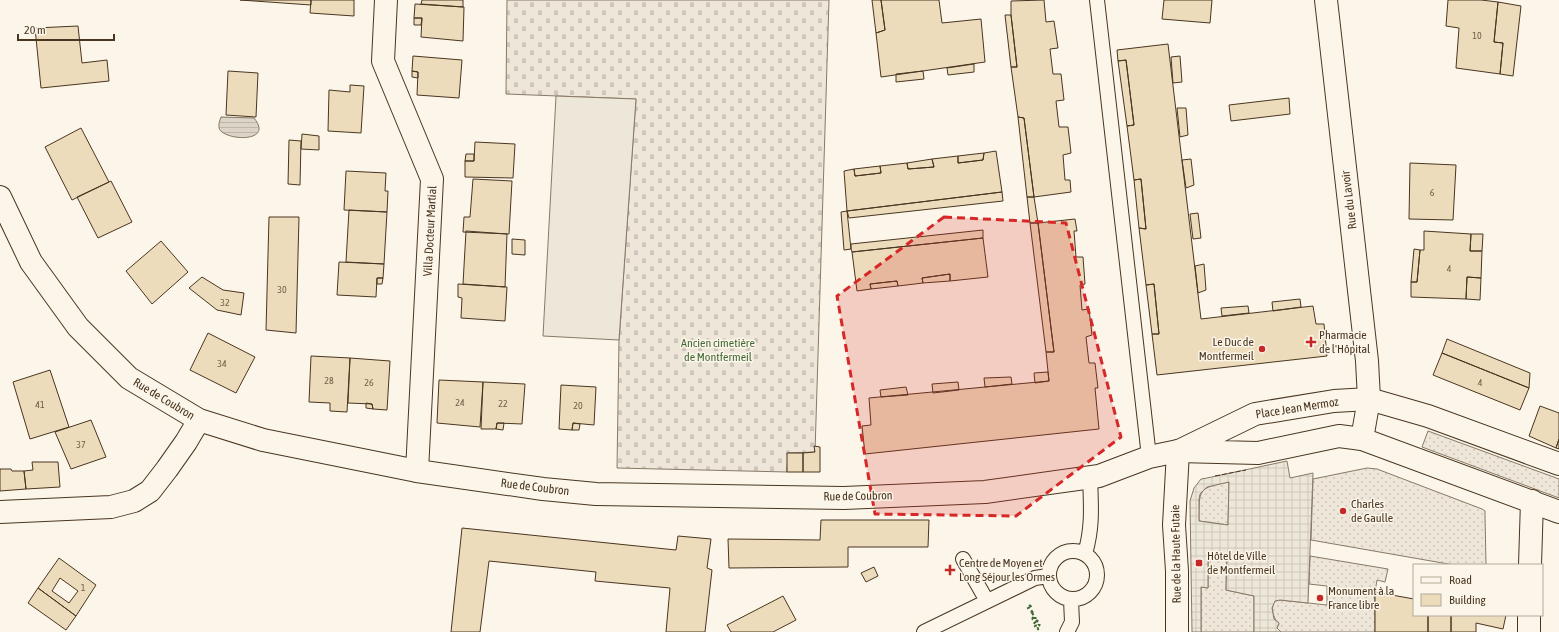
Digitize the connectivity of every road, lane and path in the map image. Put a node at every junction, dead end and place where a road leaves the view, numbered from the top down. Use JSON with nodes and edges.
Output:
{"nodes":[{"id":1,"x":386,"y":0,"type":"edge"},
{"id":2,"x":1097,"y":0,"type":"edge"},
{"id":3,"x":1326,"y":0,"type":"edge"},
{"id":4,"x":0,"y":197,"type":"edge"},
{"id":5,"x":1370,"y":399,"type":"junction"},
{"id":6,"x":199,"y":420,"type":"junction"},
{"id":7,"x":1362,"y":439,"type":"junction"},
{"id":8,"x":1178,"y":451,"type":"junction"},
{"id":9,"x":1149,"y":457,"type":"junction"},
{"id":10,"x":1559,"y":464,"type":"edge"},
{"id":11,"x":418,"y":471,"type":"junction"},
{"id":12,"x":1090,"y":477,"type":"junction"},
{"id":13,"x":1532,"y":501,"type":"junction"},
{"id":14,"x":0,"y":512,"type":"edge"},
{"id":15,"x":1559,"y":512,"type":"edge"},
{"id":16,"x":1085,"y":554,"type":"junction"},
{"id":17,"x":963,"y":559,"type":"dead end"},
{"id":18,"x":1530,"y":564,"type":"edge"},
{"id":19,"x":1048,"y":576,"type":"junction"},
{"id":20,"x":1071,"y":600,"type":"junction"},
{"id":21,"x":988,"y":601,"type":"junction"},
{"id":22,"x":1529,"y":616,"type":"edge"},
{"id":23,"x":924,"y":632,"type":"edge"},
{"id":24,"x":1068,"y":632,"type":"edge"},
{"id":25,"x":1177,"y":632,"type":"edge"},
{"id":26,"x":1529,"y":632,"type":"edge"}],
"edges":[{"from":1,"to":11,"type":"street","name":"Villa Docteur Martial"},
{"from":2,"to":9,"type":"lane"},
{"from":3,"to":5,"type":"street","name":"Rue du Lavoir"},
{"from":4,"to":6,"type":"street","name":"Rue de Coubron"},
{"from":5,"to":7,"type":"street"},
{"from":5,"to":8,"type":"street","name":"Place Jean Mermoz"},
{"from":5,"to":10,"type":"street","name":"Place Jean Mermoz"},
{"from":6,"to":11,"type":"street","name":"Rue de Coubron"},
{"from":6,"to":14,"type":"street"},
{"from":7,"to":8,"type":"street"},
{"from":7,"to":13,"type":"street"},
{"from":8,"to":9,"type":"street","name":"Rue de Coubron"},
{"from":8,"to":25,"type":"street","name":"Rue de la Haute Futaie"},
{"from":9,"to":12,"type":"street","name":"Rue de Coubron"},
{"from":11,"to":12,"type":"street","name":"Rue de Coubron"},
{"from":12,"to":16,"type":"lane"},
{"from":13,"to":15,"type":"street"},
{"from":13,"to":18,"type":"street"},
{"from":16,"to":19,"type":"lane"},
{"from":16,"to":20,"type":"lane"},
{"from":17,"to":21,"type":"lane"},
{"from":19,"to":20,"type":"lane"},
{"from":19,"to":21,"type":"lane"},
{"from":20,"to":24,"type":"lane"},
{"from":21,"to":23,"type":"lane"},
{"from":22,"to":26,"type":"street"}]}
